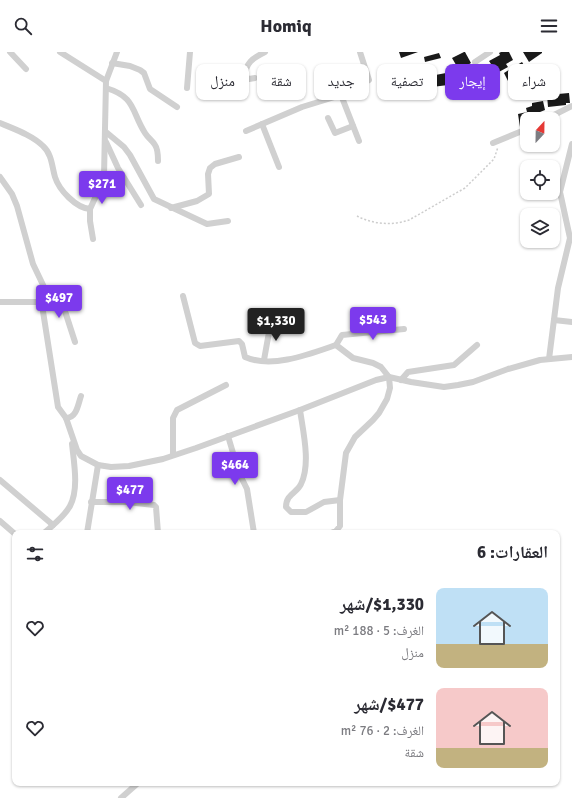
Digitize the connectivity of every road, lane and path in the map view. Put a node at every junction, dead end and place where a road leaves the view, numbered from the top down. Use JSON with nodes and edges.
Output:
{"nodes":[{"id":1,"x":10,"y":52,"type":"edge"},
{"id":2,"x":60,"y":52,"type":"edge"},
{"id":3,"x":117,"y":52,"type":"edge"},
{"id":4,"x":190,"y":52,"type":"edge"},
{"id":5,"x":265,"y":52,"type":"edge"},
{"id":6,"x":360,"y":52,"type":"edge"},
{"id":7,"x":490,"y":52,"type":"edge"},
{"id":8,"x":475,"y":62,"type":"dead end"},
{"id":9,"x":112,"y":63,"type":"junction"},
{"id":10,"x":364,"y":64,"type":"edge"},
{"id":11,"x":26,"y":69,"type":"dead end"},
{"id":12,"x":256,"y":78,"type":"dead end"},
{"id":13,"x":106,"y":81,"type":"junction"},
{"id":14,"x":106,"y":88,"type":"junction"},
{"id":15,"x":187,"y":88,"type":"dead end"},
{"id":16,"x":321,"y":100,"type":"edge"},
{"id":17,"x":343,"y":100,"type":"edge"},
{"id":18,"x":572,"y":106,"type":"edge"},
{"id":19,"x":177,"y":107,"type":"dead end"},
{"id":20,"x":560,"y":112,"type":"edge"},
{"id":21,"x":328,"y":118,"type":"dead end"},
{"id":22,"x":0,"y":123,"type":"edge"},
{"id":23,"x":262,"y":124,"type":"junction"},
{"id":24,"x":353,"y":126,"type":"junction"},
{"id":25,"x":246,"y":131,"type":"dead end"},
{"id":26,"x":106,"y":132,"type":"junction"},
{"id":27,"x":520,"y":132,"type":"edge"},
{"id":28,"x":106,"y":140,"type":"junction"},
{"id":29,"x":500,"y":140,"type":"junction"},
{"id":30,"x":359,"y":141,"type":"dead end"},
{"id":31,"x":493,"y":143,"type":"dead end"},
{"id":32,"x":572,"y":144,"type":"edge"},
{"id":33,"x":239,"y":157,"type":"dead end"},
{"id":34,"x":158,"y":161,"type":"dead end"},
{"id":35,"x":279,"y":167,"type":"dead end"},
{"id":36,"x":0,"y":178,"type":"edge"},
{"id":37,"x":141,"y":205,"type":"dead end"},
{"id":38,"x":171,"y":208,"type":"junction"},
{"id":39,"x":90,"y":209,"type":"junction"},
{"id":40,"x":357,"y":216,"type":"dead end"},
{"id":41,"x":228,"y":220,"type":"dead end"},
{"id":42,"x":93,"y":239,"type":"dead end"},
{"id":43,"x":45,"y":293,"type":"junction"},
{"id":44,"x":183,"y":296,"type":"dead end"},
{"id":45,"x":0,"y":302,"type":"edge"},
{"id":46,"x":42,"y":302,"type":"junction"},
{"id":47,"x":554,"y":320,"type":"junction"},
{"id":48,"x":272,"y":321,"type":"dead end"},
{"id":49,"x":572,"y":322,"type":"edge"},
{"id":50,"x":404,"y":329,"type":"dead end"},
{"id":51,"x":75,"y":342,"type":"dead end"},
{"id":52,"x":336,"y":345,"type":"junction"},
{"id":53,"x":477,"y":345,"type":"dead end"},
{"id":54,"x":572,"y":357,"type":"edge"},
{"id":55,"x":549,"y":359,"type":"junction"},
{"id":56,"x":264,"y":360,"type":"junction"},
{"id":57,"x":389,"y":377,"type":"junction"},
{"id":58,"x":401,"y":380,"type":"junction"},
{"id":59,"x":226,"y":385,"type":"dead end"},
{"id":60,"x":81,"y":396,"type":"dead end"},
{"id":61,"x":300,"y":410,"type":"junction"},
{"id":62,"x":66,"y":418,"type":"junction"},
{"id":63,"x":228,"y":436,"type":"junction"},
{"id":64,"x":72,"y":437,"type":"junction"},
{"id":65,"x":173,"y":455,"type":"junction"},
{"id":66,"x":98,"y":465,"type":"junction"},
{"id":67,"x":0,"y":480,"type":"edge"},
{"id":68,"x":340,"y":500,"type":"junction"},
{"id":69,"x":91,"y":502,"type":"junction"},
{"id":70,"x":0,"y":521,"type":"edge"},
{"id":71,"x":53,"y":525,"type":"junction"},
{"id":72,"x":47,"y":530,"type":"edge"},
{"id":73,"x":87,"y":530,"type":"edge"},
{"id":74,"x":158,"y":530,"type":"edge"},
{"id":75,"x":254,"y":530,"type":"edge"},
{"id":76,"x":336,"y":530,"type":"edge"},
{"id":77,"x":12,"y":531,"type":"edge"},
{"id":78,"x":135,"y":786,"type":"edge"},
{"id":79,"x":121,"y":798,"type":"edge"}],
"edges":[{"from":1,"to":11,"type":"street"},
{"from":2,"to":13,"type":"street"},
{"from":3,"to":9,"type":"street"},
{"from":4,"to":15,"type":"street"},
{"from":5,"to":12,"type":"street"},
{"from":6,"to":10,"type":"street"},
{"from":7,"to":8,"type":"street"},
{"from":9,"to":13,"type":"street"},
{"from":9,"to":19,"type":"street"},
{"from":13,"to":14,"type":"street"},
{"from":14,"to":26,"type":"street"},
{"from":14,"to":34,"type":"street"},
{"from":16,"to":23,"type":"street"},
{"from":17,"to":24,"type":"street"},
{"from":18,"to":20,"type":"street"},
{"from":21,"to":24,"type":"street"},
{"from":22,"to":39,"type":"street"},
{"from":23,"to":25,"type":"street"},
{"from":23,"to":35,"type":"street"},
{"from":24,"to":30,"type":"street"},
{"from":26,"to":28,"type":"street"},
{"from":26,"to":38,"type":"street"},
{"from":27,"to":29,"type":"street"},
{"from":28,"to":37,"type":"street"},
{"from":28,"to":39,"type":"street"},
{"from":29,"to":31,"type":"street"},
{"from":29,"to":40,"type":"path"},
{"from":32,"to":47,"type":"street"},
{"from":33,"to":38,"type":"street"},
{"from":36,"to":43,"type":"street"},
{"from":38,"to":41,"type":"street"},
{"from":39,"to":42,"type":"street"},
{"from":43,"to":46,"type":"street"},
{"from":43,"to":51,"type":"street"},
{"from":44,"to":56,"type":"street"},
{"from":45,"to":46,"type":"street"},
{"from":46,"to":62,"type":"street"},
{"from":47,"to":49,"type":"street"},
{"from":47,"to":55,"type":"street"},
{"from":48,"to":56,"type":"street"},
{"from":50,"to":52,"type":"street"},
{"from":52,"to":56,"type":"street"},
{"from":52,"to":57,"type":"street"},
{"from":53,"to":58,"type":"street"},
{"from":54,"to":55,"type":"street"},
{"from":55,"to":58,"type":"street"},
{"from":57,"to":58,"type":"street"},
{"from":57,"to":61,"type":"street"},
{"from":57,"to":68,"type":"street"},
{"from":59,"to":65,"type":"street"},
{"from":60,"to":62,"type":"street"},
{"from":61,"to":63,"type":"street"},
{"from":61,"to":68,"type":"street"},
{"from":62,"to":64,"type":"street"},
{"from":63,"to":65,"type":"street"},
{"from":63,"to":75,"type":"street"},
{"from":64,"to":66,"type":"street"},
{"from":64,"to":71,"type":"street"},
{"from":65,"to":66,"type":"street"},
{"from":66,"to":69,"type":"street"},
{"from":67,"to":71,"type":"street"},
{"from":68,"to":76,"type":"street"},
{"from":69,"to":73,"type":"street"},
{"from":69,"to":74,"type":"street"},
{"from":70,"to":77,"type":"street"},
{"from":71,"to":72,"type":"street"},
{"from":78,"to":79,"type":"street"}]}
